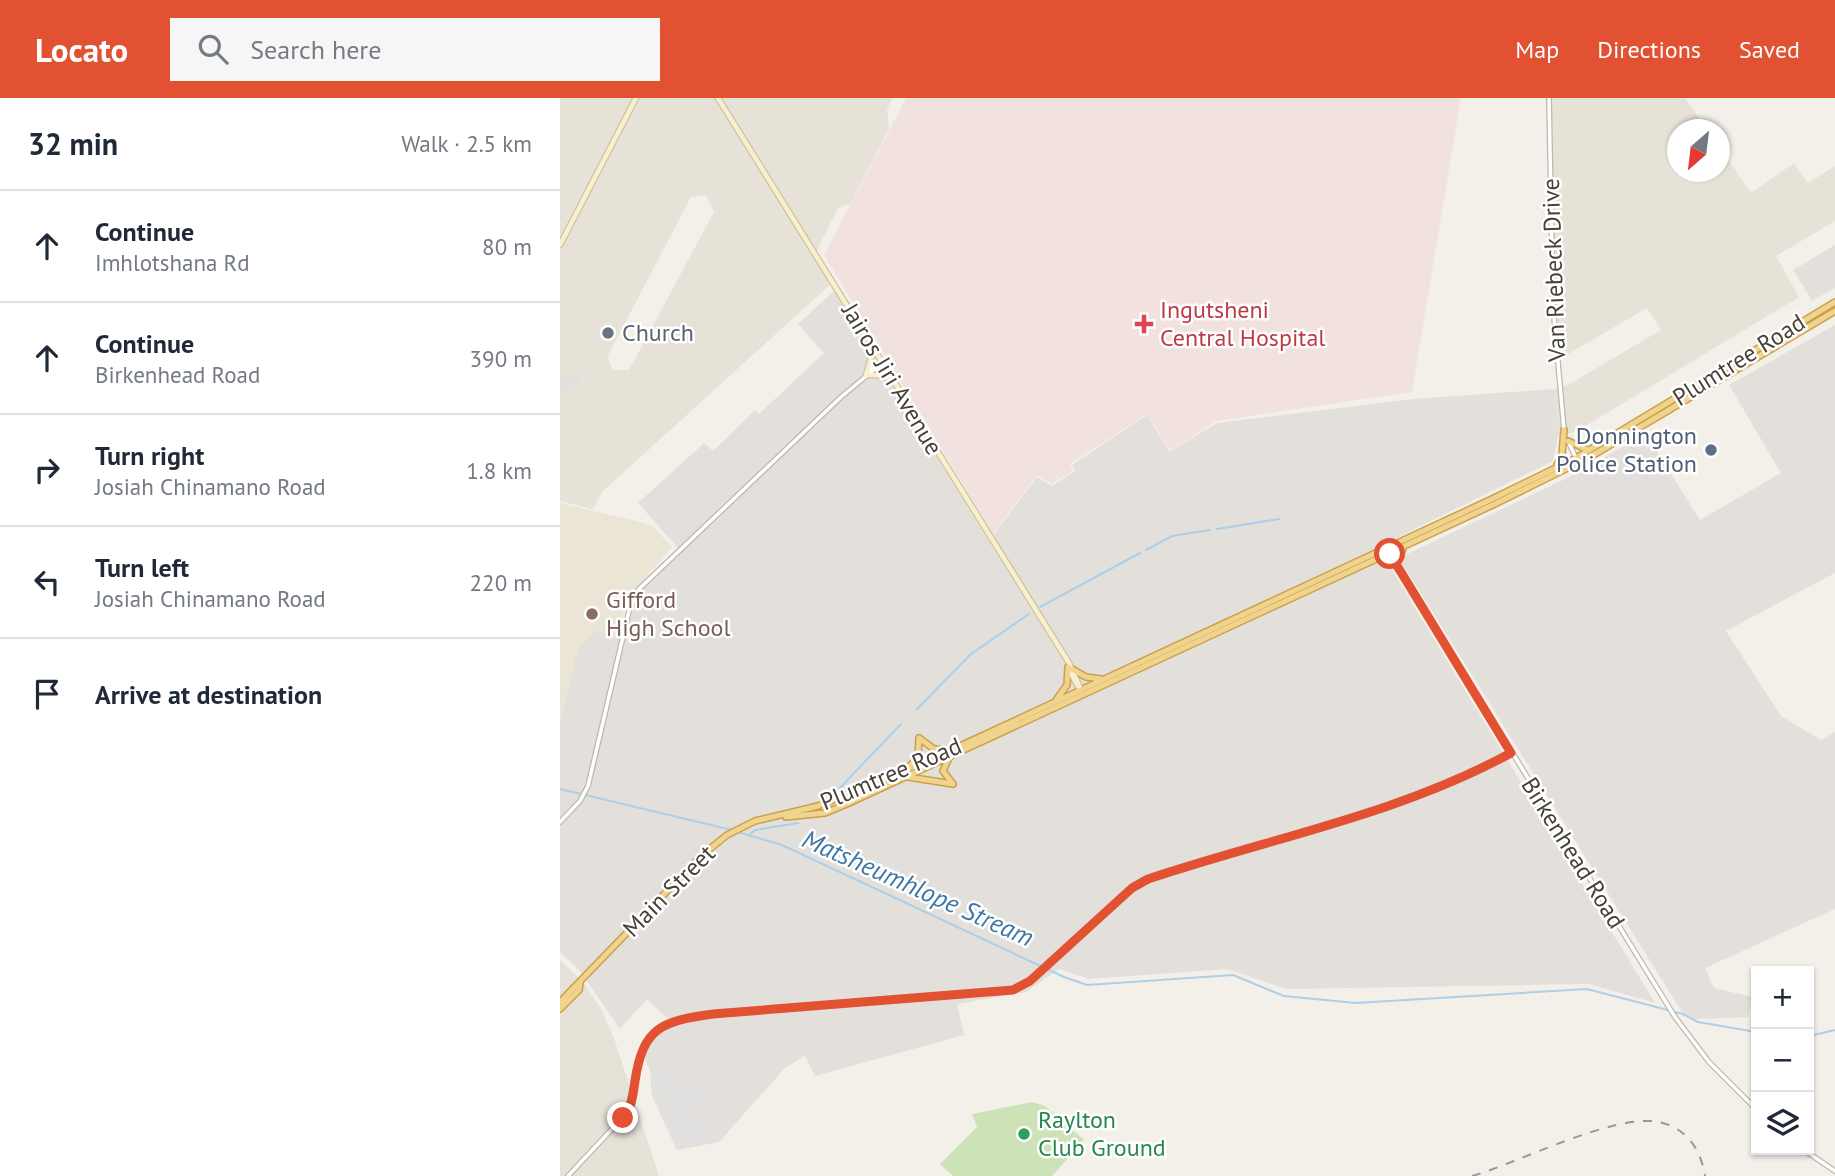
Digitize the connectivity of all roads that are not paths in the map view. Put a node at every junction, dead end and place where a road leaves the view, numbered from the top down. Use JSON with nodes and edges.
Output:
{"nodes":[{"id":1,"x":636,"y":98,"type":"edge"},
{"id":2,"x":718,"y":98,"type":"edge"},
{"id":3,"x":1549,"y":98,"type":"edge"},
{"id":4,"x":560,"y":245,"type":"edge"},
{"id":5,"x":1835,"y":302,"type":"edge"},
{"id":6,"x":1835,"y":311,"type":"edge"},
{"id":7,"x":873,"y":347,"type":"junction"},
{"id":8,"x":882,"y":362,"type":"junction"},
{"id":9,"x":866,"y":375,"type":"junction"},
{"id":10,"x":895,"y":382,"type":"junction"},
{"id":11,"x":1564,"y":430,"type":"junction"},
{"id":12,"x":1568,"y":441,"type":"junction"},
{"id":13,"x":1588,"y":450,"type":"junction"},
{"id":14,"x":1590,"y":457,"type":"junction"},
{"id":15,"x":1576,"y":458,"type":"junction"},
{"id":16,"x":1556,"y":468,"type":"junction"},
{"id":17,"x":1570,"y":468,"type":"junction"},
{"id":18,"x":1396,"y":543,"type":"junction"},
{"id":19,"x":1405,"y":547,"type":"junction"},
{"id":20,"x":1376,"y":552,"type":"junction"},
{"id":21,"x":1390,"y":554,"type":"junction"},
{"id":22,"x":1381,"y":558,"type":"junction"},
{"id":23,"x":1395,"y":563,"type":"junction"},
{"id":24,"x":1069,"y":666,"type":"junction"},
{"id":25,"x":1106,"y":679,"type":"junction"},
{"id":26,"x":1081,"y":690,"type":"junction"},
{"id":27,"x":1093,"y":692,"type":"junction"},
{"id":28,"x":1075,"y":700,"type":"junction"},
{"id":29,"x":1054,"y":702,"type":"junction"},
{"id":30,"x":952,"y":750,"type":"junction"},
{"id":31,"x":1511,"y":753,"type":"junction"},
{"id":32,"x":949,"y":758,"type":"junction"},
{"id":33,"x":906,"y":773,"type":"junction"},
{"id":34,"x":772,"y":818,"type":"joint"},
{"id":35,"x":560,"y":822,"type":"edge"},
{"id":36,"x":580,"y":984,"type":"junction"},
{"id":37,"x":560,"y":1002,"type":"edge"},
{"id":38,"x":560,"y":1009,"type":"edge"},
{"id":39,"x":1751,"y":1104,"type":"edge"},
{"id":40,"x":1811,"y":1155,"type":"edge"},
{"id":41,"x":1835,"y":1171,"type":"edge"},
{"id":42,"x":569,"y":1176,"type":"edge"}],
"edges":[{"from":1,"to":4,"type":"main road"},
{"from":2,"to":7,"type":"main road","name":"Jairos Jiri Avenue"},
{"from":3,"to":11,"type":"street","name":"Van Riebeck Drive"},
{"from":5,"to":13,"type":"highway","name":"Plumtree Road"},
{"from":6,"to":14,"type":"highway","name":"Plumtree Road"},
{"from":7,"to":8,"type":"main road","name":"Jairos Jiri Avenue"},
{"from":7,"to":9,"type":"main road"},
{"from":8,"to":9,"type":"street"},
{"from":8,"to":10,"type":"main road","name":"Jairos Jiri Avenue"},
{"from":9,"to":10,"type":"main road"},
{"from":9,"to":35,"type":"street"},
{"from":10,"to":24,"type":"main road","name":"Jairos Jiri Avenue"},
{"from":11,"to":12,"type":"street","name":"Van Riebeck Drive"},
{"from":11,"to":16,"type":"highway"},
{"from":12,"to":13,"type":"highway"},
{"from":12,"to":15,"type":"street","name":"Van Riebeck Drive"},
{"from":13,"to":15,"type":"highway","name":"Plumtree Road"},
{"from":14,"to":15,"type":"highway"},
{"from":14,"to":17,"type":"highway","name":"Plumtree Road"},
{"from":15,"to":16,"type":"highway","name":"Plumtree Road"},
{"from":15,"to":17,"type":"highway"},
{"from":16,"to":18,"type":"highway","name":"Plumtree Road"},
{"from":17,"to":19,"type":"highway","name":"Plumtree Road"},
{"from":18,"to":20,"type":"highway","name":"Plumtree Road"},
{"from":18,"to":21,"type":"highway"},
{"from":19,"to":21,"type":"highway","name":"Plumtree Road"},
{"from":19,"to":23,"type":"highway"},
{"from":20,"to":21,"type":"highway"},
{"from":20,"to":25,"type":"highway","name":"Plumtree Road"},
{"from":21,"to":22,"type":"highway","name":"Plumtree Road"},
{"from":21,"to":23,"type":"street","name":"Birkenhead Road"},
{"from":22,"to":23,"type":"highway"},
{"from":22,"to":27,"type":"highway","name":"Plumtree Road"},
{"from":23,"to":31,"type":"street","name":"Birkenhead Road"},
{"from":24,"to":25,"type":"highway"},
{"from":24,"to":26,"type":"main road","name":"Jairos Jiri Avenue"},
{"from":24,"to":29,"type":"highway"},
{"from":25,"to":26,"type":"highway","name":"Plumtree Road"},
{"from":26,"to":27,"type":"highway"},
{"from":26,"to":28,"type":"highway"},
{"from":26,"to":29,"type":"highway","name":"Plumtree Road"},
{"from":27,"to":28,"type":"highway","name":"Plumtree Road"},
{"from":28,"to":32,"type":"highway","name":"Plumtree Road"},
{"from":29,"to":30,"type":"highway","name":"Plumtree Road"},
{"from":30,"to":33,"type":"highway","name":"Plumtree Road"},
{"from":30,"to":33,"type":"highway"},
{"from":31,"to":39,"type":"street","name":"Birkenhead Road"},
{"from":31,"to":42,"type":"street"},
{"from":32,"to":33,"type":"highway","name":"Plumtree Road"},
{"from":32,"to":33,"type":"highway"},
{"from":33,"to":34,"type":"highway","name":"Plumtree Road"},
{"from":34,"to":36,"type":"highway","name":"Main Street"},
{"from":36,"to":37,"type":"highway"},
{"from":36,"to":38,"type":"highway"},
{"from":40,"to":41,"type":"street"}]}
